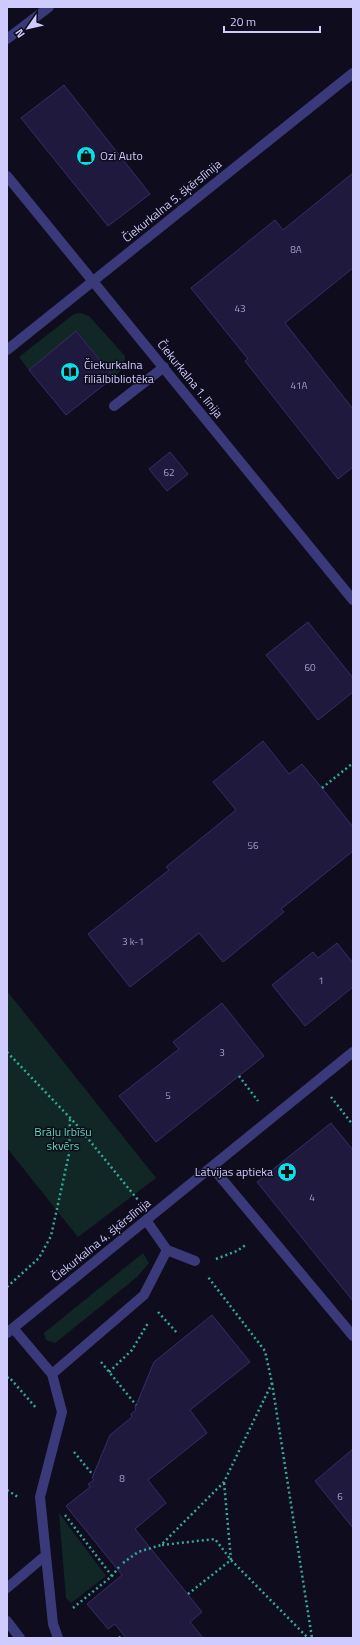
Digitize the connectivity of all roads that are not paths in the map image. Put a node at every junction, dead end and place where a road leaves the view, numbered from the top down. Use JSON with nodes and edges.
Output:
{"nodes":[{"id":1,"x":49,"y":7,"type":"edge"},
{"id":2,"x":7,"y":39,"type":"edge"},
{"id":3,"x":353,"y":73,"type":"edge"},
{"id":4,"x":7,"y":176,"type":"edge"},
{"id":5,"x":93,"y":281,"type":"junction"},
{"id":6,"x":7,"y":350,"type":"edge"},
{"id":7,"x":164,"y":367,"type":"junction"},
{"id":8,"x":114,"y":406,"type":"dead end"},
{"id":9,"x":353,"y":600,"type":"edge"},
{"id":10,"x":353,"y":1052,"type":"edge"},
{"id":11,"x":212,"y":1167,"type":"junction"},
{"id":12,"x":146,"y":1220,"type":"junction"},
{"id":13,"x":167,"y":1250,"type":"junction"},
{"id":14,"x":195,"y":1261,"type":"road end"},
{"id":15,"x":10,"y":1330,"type":"edge"},
{"id":16,"x":353,"y":1336,"type":"edge"},
{"id":17,"x":52,"y":1374,"type":"junction"},
{"id":18,"x":46,"y":1555,"type":"junction"},
{"id":19,"x":7,"y":1588,"type":"edge"},
{"id":20,"x":7,"y":1621,"type":"edge"},
{"id":21,"x":20,"y":1638,"type":"edge"},
{"id":22,"x":58,"y":1638,"type":"edge"}],
"edges":[{"from":1,"to":2,"type":"street"},
{"from":3,"to":5,"type":"street","name":"Čiekurkalna 5. šķērslīnija"},
{"from":4,"to":5,"type":"street","name":"Čiekurkalna 1. līnija"},
{"from":5,"to":6,"type":"street","name":"Čiekurkalna 5. šķērslīnija"},
{"from":5,"to":7,"type":"street","name":"Čiekurkalna 1. līnija"},
{"from":7,"to":8,"type":"street"},
{"from":7,"to":9,"type":"street","name":"Čiekurkalna 1. līnija"},
{"from":10,"to":11,"type":"street","name":"Čiekurkalna 4. šķērslīnija"},
{"from":11,"to":12,"type":"street","name":"Čiekurkalna 4. šķērslīnija"},
{"from":11,"to":16,"type":"street"},
{"from":12,"to":13,"type":"street"},
{"from":12,"to":15,"type":"street","name":"Čiekurkalna 4. šķērslīnija"},
{"from":13,"to":14,"type":"street"},
{"from":13,"to":17,"type":"street"},
{"from":15,"to":17,"type":"street"},
{"from":17,"to":18,"type":"street"},
{"from":18,"to":19,"type":"street"},
{"from":18,"to":22,"type":"street"},
{"from":20,"to":21,"type":"street"}]}
